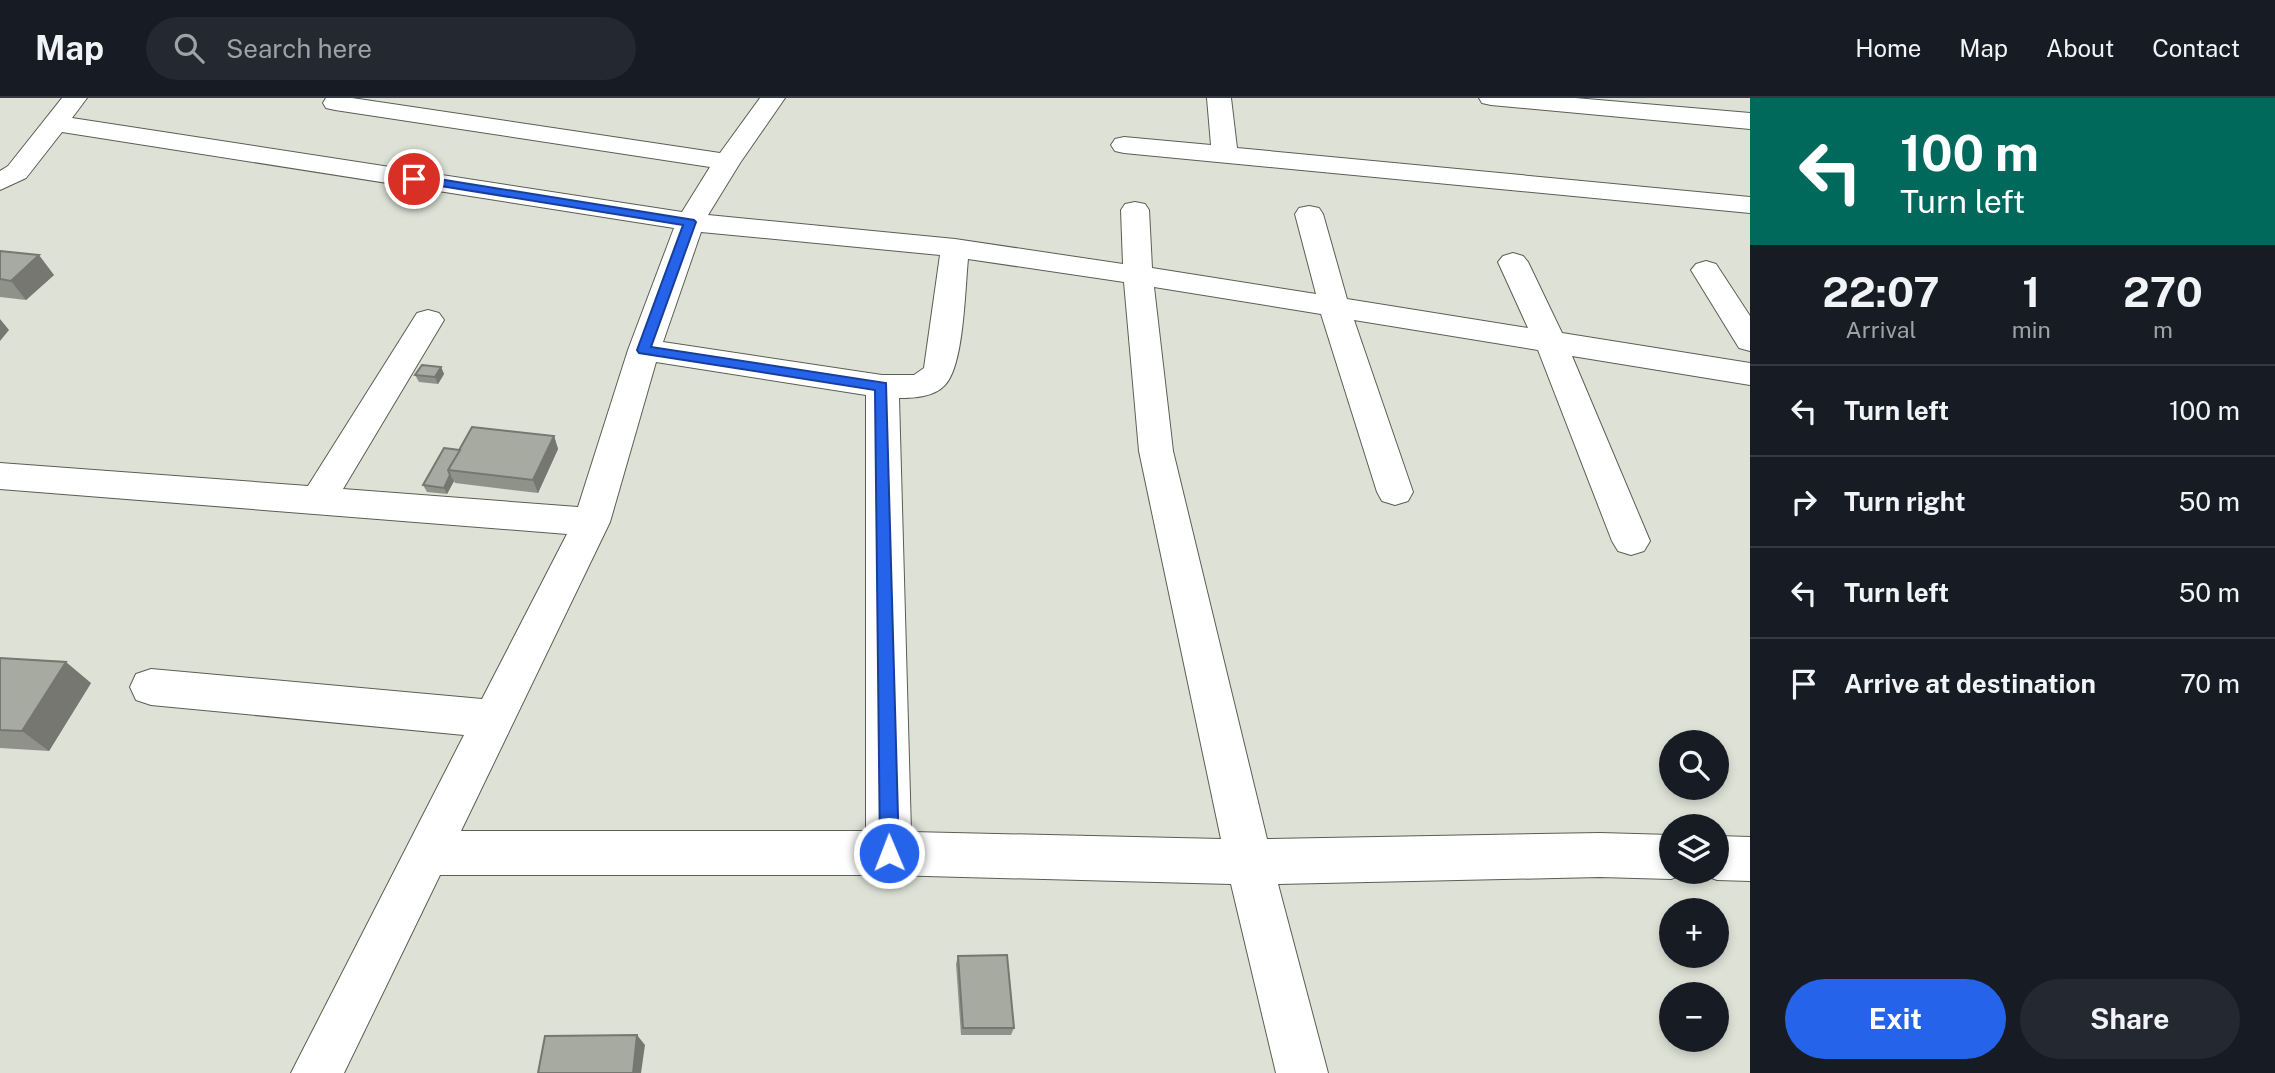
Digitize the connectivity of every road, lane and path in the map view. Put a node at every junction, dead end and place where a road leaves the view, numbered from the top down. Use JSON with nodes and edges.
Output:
{"nodes":[{"id":1,"x":75,"y":98,"type":"edge"},
{"id":2,"x":773,"y":98,"type":"edge"},
{"id":3,"x":1219,"y":98,"type":"edge"},
{"id":4,"x":1491,"y":98,"type":"edge"},
{"id":5,"x":1714,"y":98,"type":"edge"},
{"id":6,"x":335,"y":103,"type":"dead end"},
{"id":7,"x":1740,"y":120,"type":"edge"},
{"id":8,"x":54,"y":123,"type":"junction"},
{"id":9,"x":1124,"y":145,"type":"dead end"},
{"id":10,"x":1225,"y":154,"type":"junction"},
{"id":11,"x":727,"y":162,"type":"junction"},
{"id":12,"x":0,"y":182,"type":"edge"},
{"id":13,"x":1750,"y":205,"type":"edge"},
{"id":14,"x":1135,"y":210,"type":"dead end"},
{"id":15,"x":1308,"y":214,"type":"dead end"},
{"id":16,"x":690,"y":222,"type":"junction"},
{"id":17,"x":955,"y":248,"type":"junction"},
{"id":18,"x":1513,"y":262,"type":"dead end"},
{"id":19,"x":1706,"y":270,"type":"dead end"},
{"id":20,"x":1138,"y":275,"type":"junction"},
{"id":21,"x":1335,"y":306,"type":"junction"},
{"id":22,"x":428,"y":320,"type":"dead end"},
{"id":23,"x":1550,"y":341,"type":"junction"},
{"id":24,"x":1750,"y":341,"type":"edge"},
{"id":25,"x":644,"y":350,"type":"junction"},
{"id":26,"x":1750,"y":374,"type":"edge"},
{"id":27,"x":882,"y":386,"type":"junction"},
{"id":28,"x":0,"y":476,"type":"edge"},
{"id":29,"x":1395,"y":492,"type":"dead end"},
{"id":30,"x":318,"y":500,"type":"junction"},
{"id":31,"x":592,"y":522,"type":"junction"},
{"id":32,"x":1631,"y":541,"type":"dead end"},
{"id":33,"x":151,"y":687,"type":"dead end"},
{"id":34,"x":494,"y":719,"type":"junction"},
{"id":35,"x":428,"y":853,"type":"junction"},
{"id":36,"x":889,"y":853,"type":"junction"},
{"id":37,"x":1659,"y":857,"type":"edge"},
{"id":38,"x":1729,"y":858,"type":"edge"},
{"id":39,"x":1750,"y":859,"type":"edge"},
{"id":40,"x":1249,"y":862,"type":"junction"},
{"id":41,"x":317,"y":1073,"type":"edge"},
{"id":42,"x":1302,"y":1073,"type":"edge"}],
"edges":[{"from":1,"to":8,"type":"street"},
{"from":2,"to":11,"type":"street"},
{"from":3,"to":10,"type":"street"},
{"from":4,"to":7,"type":"street"},
{"from":5,"to":7,"type":"street"},
{"from":6,"to":11,"type":"street"},
{"from":8,"to":12,"type":"street"},
{"from":8,"to":16,"type":"street"},
{"from":9,"to":10,"type":"street"},
{"from":10,"to":13,"type":"street"},
{"from":11,"to":16,"type":"street"},
{"from":14,"to":20,"type":"street"},
{"from":15,"to":21,"type":"street"},
{"from":16,"to":17,"type":"street"},
{"from":16,"to":25,"type":"street"},
{"from":17,"to":20,"type":"street"},
{"from":17,"to":27,"type":"street"},
{"from":18,"to":23,"type":"street"},
{"from":19,"to":24,"type":"street"},
{"from":20,"to":21,"type":"street"},
{"from":20,"to":40,"type":"street"},
{"from":21,"to":23,"type":"street"},
{"from":21,"to":29,"type":"street"},
{"from":22,"to":30,"type":"street"},
{"from":23,"to":26,"type":"street"},
{"from":23,"to":32,"type":"street"},
{"from":25,"to":27,"type":"street"},
{"from":25,"to":31,"type":"street"},
{"from":27,"to":36,"type":"street"},
{"from":28,"to":30,"type":"street"},
{"from":30,"to":31,"type":"street"},
{"from":31,"to":34,"type":"street"},
{"from":33,"to":34,"type":"street"},
{"from":34,"to":35,"type":"street"},
{"from":35,"to":36,"type":"street"},
{"from":35,"to":41,"type":"street"},
{"from":36,"to":40,"type":"street"},
{"from":37,"to":40,"type":"street"},
{"from":38,"to":39,"type":"street"},
{"from":40,"to":42,"type":"street"}]}
